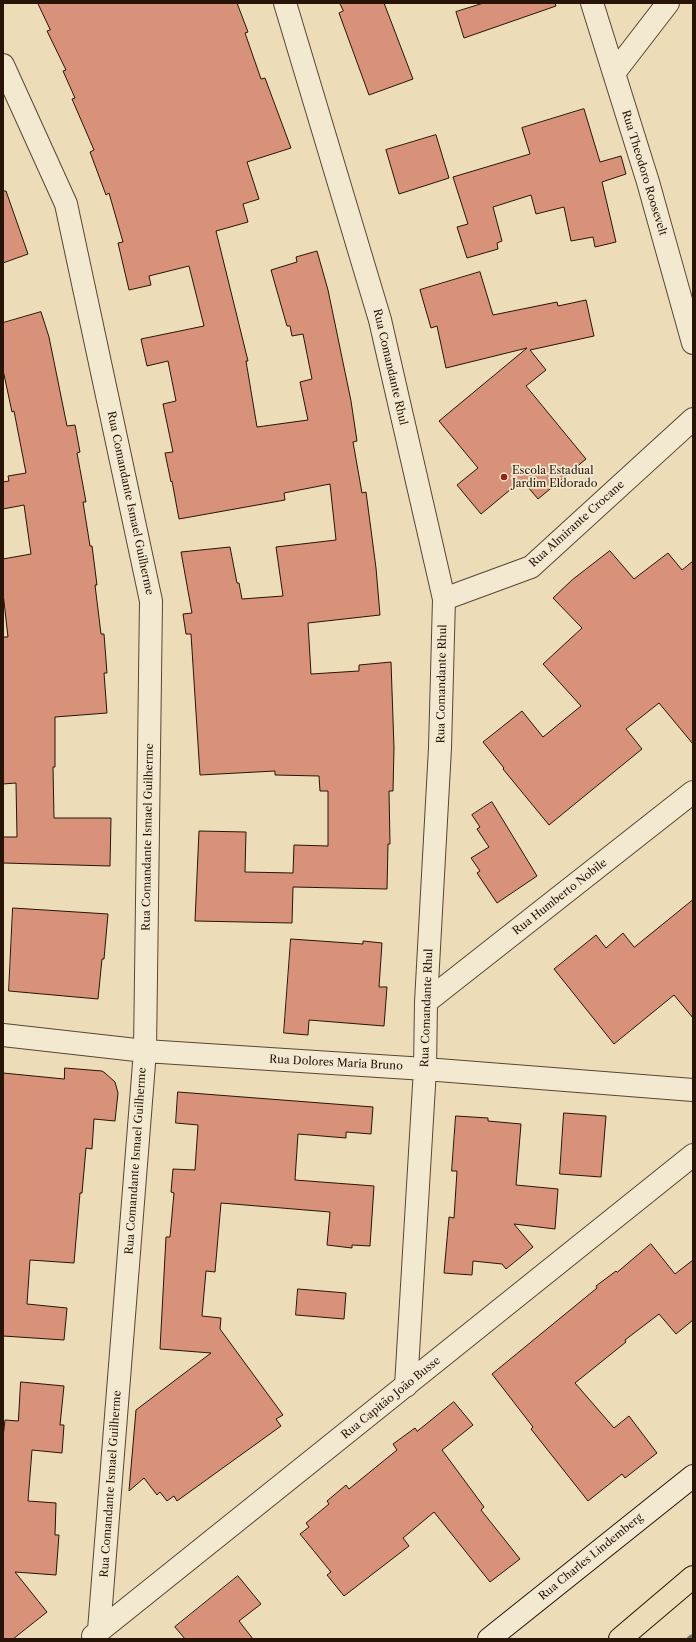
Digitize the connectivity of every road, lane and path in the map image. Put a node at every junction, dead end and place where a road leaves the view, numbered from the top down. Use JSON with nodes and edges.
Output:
{"nodes":[{"id":1,"x":285,"y":3,"type":"edge"},
{"id":2,"x":592,"y":3,"type":"edge"},
{"id":3,"x":668,"y":3,"type":"edge"},
{"id":4,"x":3,"y":64,"type":"edge"},
{"id":5,"x":614,"y":73,"type":"junction"},
{"id":6,"x":693,"y":343,"type":"edge"},
{"id":7,"x":693,"y":419,"type":"edge"},
{"id":8,"x":444,"y":599,"type":"junction"},
{"id":9,"x":693,"y":792,"type":"edge"},
{"id":10,"x":426,"y":1002,"type":"junction"},
{"id":11,"x":3,"y":1035,"type":"edge"},
{"id":12,"x":145,"y":1051,"type":"junction"},
{"id":13,"x":425,"y":1068,"type":"junction"},
{"id":14,"x":693,"y":1090,"type":"edge"},
{"id":15,"x":693,"y":1155,"type":"edge"},
{"id":16,"x":406,"y":1386,"type":"junction"},
{"id":17,"x":693,"y":1476,"type":"edge"},
{"id":18,"x":693,"y":1577,"type":"edge"},
{"id":19,"x":94,"y":1635,"type":"edge"},
{"id":20,"x":489,"y":1639,"type":"edge"},
{"id":21,"x":620,"y":1639,"type":"edge"}],
"edges":[{"from":1,"to":8,"type":"street","name":"Rua Comandante Rhul"},
{"from":2,"to":5,"type":"street","name":"Rua Theodoro Roosevelt"},
{"from":3,"to":5,"type":"street"},
{"from":4,"to":12,"type":"street","name":"Rua Comandante Ismael Guilherme"},
{"from":5,"to":6,"type":"street","name":"Rua Theodoro Roosevelt"},
{"from":7,"to":8,"type":"street","name":"Rua Almirante Crocane"},
{"from":8,"to":10,"type":"street","name":"Rua Comandante Rhul"},
{"from":9,"to":10,"type":"street","name":"Rua Humberto Nobile"},
{"from":10,"to":13,"type":"street","name":"Rua Comandante Rhul"},
{"from":11,"to":12,"type":"street","name":"Rua Dolores Maria Bruno"},
{"from":12,"to":13,"type":"street","name":"Rua Dolores Maria Bruno"},
{"from":12,"to":19,"type":"street","name":"Rua Comandante Ismael Guilherme"},
{"from":13,"to":14,"type":"street","name":"Rua Dolores Maria Bruno"},
{"from":13,"to":16,"type":"street","name":"Rua Comandante Rhul"},
{"from":15,"to":16,"type":"street","name":"Rua Capitão João Busse"},
{"from":16,"to":19,"type":"street","name":"Rua Capitão João Busse"},
{"from":17,"to":20,"type":"street","name":"Rua Charles Lindemberg"},
{"from":18,"to":21,"type":"highway"}]}
